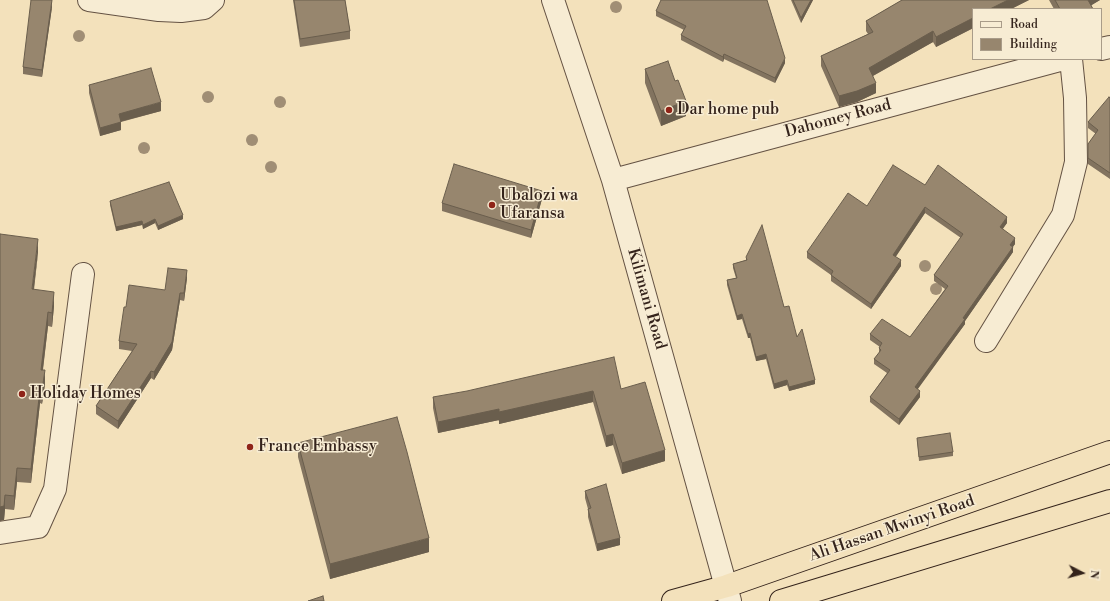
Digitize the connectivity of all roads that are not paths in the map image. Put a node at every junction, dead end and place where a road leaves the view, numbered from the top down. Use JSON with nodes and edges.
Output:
{"nodes":[{"id":1,"x":90,"y":0,"type":"edge"},
{"id":2,"x":213,"y":0,"type":"edge"},
{"id":3,"x":553,"y":0,"type":"edge"},
{"id":4,"x":1060,"y":60,"type":"edge"},
{"id":5,"x":1071,"y":60,"type":"edge"},
{"id":6,"x":613,"y":180,"type":"junction"},
{"id":7,"x":83,"y":274,"type":"dead end"},
{"id":8,"x":986,"y":341,"type":"dead end"},
{"id":9,"x":1110,"y":452,"type":"edge"},
{"id":10,"x":1110,"y":501,"type":"edge"},
{"id":11,"x":0,"y":533,"type":"edge"},
{"id":12,"x":729,"y":594,"type":"edge"},
{"id":13,"x":674,"y":601,"type":"edge"},
{"id":14,"x":781,"y":601,"type":"edge"}],
"edges":[{"from":1,"to":2,"type":"street"},
{"from":3,"to":6,"type":"street","name":"Kilimani Road"},
{"from":4,"to":6,"type":"street","name":"Dahomey Road"},
{"from":5,"to":8,"type":"street"},
{"from":6,"to":12,"type":"street","name":"Kilimani Road"},
{"from":7,"to":11,"type":"street"},
{"from":9,"to":12,"type":"highway","name":"Ali Hassan Mwinyi Road"},
{"from":10,"to":14,"type":"highway","name":"Ali Hassan Mwinyi Road"},
{"from":12,"to":13,"type":"highway","name":"Ali Hassan Mwinyi Road"}]}
